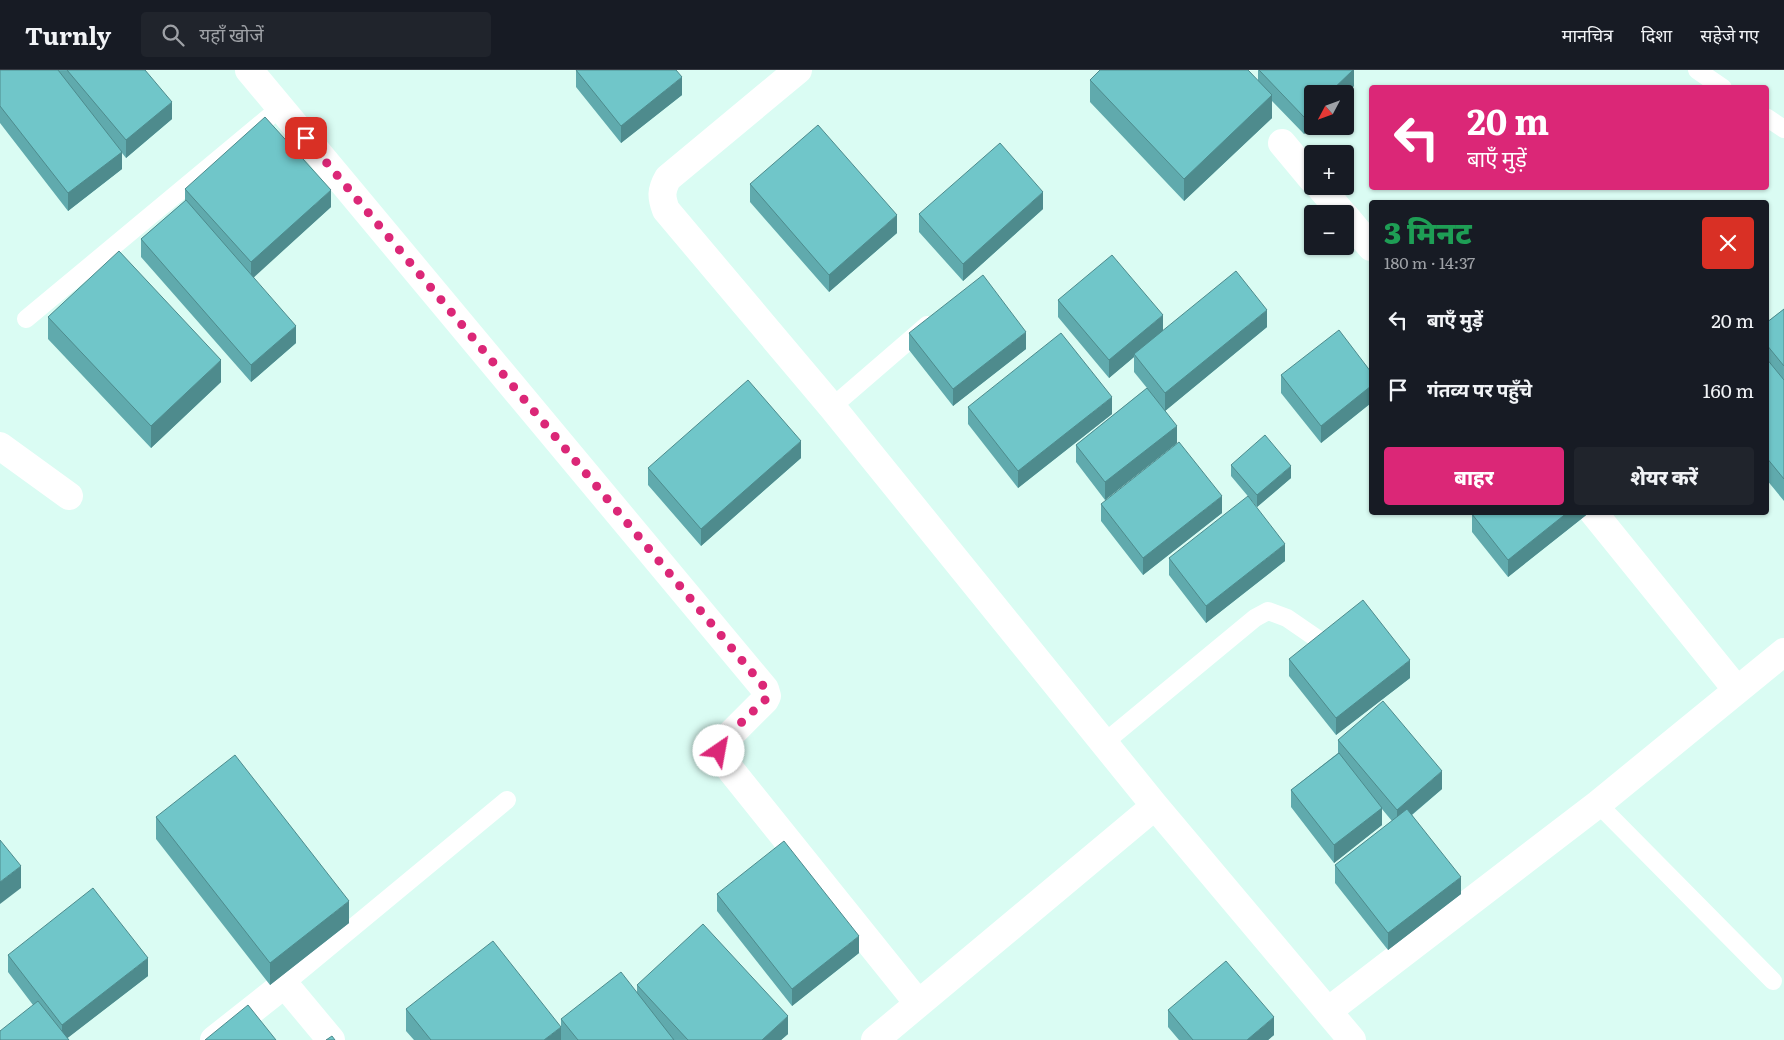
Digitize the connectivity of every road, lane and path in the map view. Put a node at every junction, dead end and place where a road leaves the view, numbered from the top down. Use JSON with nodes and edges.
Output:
{"nodes":[{"id":1,"x":249,"y":70,"type":"edge"},
{"id":2,"x":798,"y":70,"type":"edge"},
{"id":3,"x":1697,"y":70,"type":"edge"},
{"id":4,"x":1719,"y":85,"type":"edge"},
{"id":5,"x":280,"y":107,"type":"junction"},
{"id":6,"x":1769,"y":119,"type":"edge"},
{"id":7,"x":1784,"y":130,"type":"edge"},
{"id":8,"x":1282,"y":143,"type":"dead end"},
{"id":9,"x":1304,"y":169,"type":"edge"},
{"id":10,"x":1327,"y":195,"type":"edge"},
{"id":11,"x":1335,"y":205,"type":"edge"},
{"id":12,"x":1354,"y":227,"type":"edge"},
{"id":13,"x":1369,"y":245,"type":"edge"},
{"id":14,"x":940,"y":314,"type":"edge"},
{"id":15,"x":26,"y":319,"type":"dead end"},
{"id":16,"x":832,"y":407,"type":"junction"},
{"id":17,"x":0,"y":446,"type":"edge"},
{"id":18,"x":69,"y":496,"type":"dead end"},
{"id":19,"x":1595,"y":515,"type":"edge"},
{"id":20,"x":1319,"y":640,"type":"edge"},
{"id":21,"x":1784,"y":652,"type":"edge"},
{"id":22,"x":1737,"y":690,"type":"junction"},
{"id":23,"x":1105,"y":742,"type":"junction"},
{"id":24,"x":508,"y":800,"type":"dead end"},
{"id":25,"x":1598,"y":804,"type":"junction"},
{"id":26,"x":1155,"y":806,"type":"junction"},
{"id":27,"x":1773,"y":981,"type":"dead end"},
{"id":28,"x":281,"y":987,"type":"junction"},
{"id":29,"x":918,"y":1003,"type":"junction"},
{"id":30,"x":1328,"y":1012,"type":"junction"},
{"id":31,"x":214,"y":1040,"type":"edge"},
{"id":32,"x":331,"y":1040,"type":"edge"},
{"id":33,"x":875,"y":1040,"type":"edge"},
{"id":34,"x":1352,"y":1040,"type":"edge"}],
"edges":[{"from":1,"to":5,"type":"street"},
{"from":2,"to":16,"type":"street"},
{"from":3,"to":4,"type":"lane"},
{"from":5,"to":15,"type":"lane"},
{"from":5,"to":29,"type":"street"},
{"from":6,"to":7,"type":"lane"},
{"from":8,"to":9,"type":"street"},
{"from":10,"to":11,"type":"street"},
{"from":12,"to":13,"type":"street"},
{"from":14,"to":16,"type":"lane"},
{"from":16,"to":23,"type":"street"},
{"from":17,"to":18,"type":"street"},
{"from":19,"to":22,"type":"street"},
{"from":20,"to":23,"type":"lane"},
{"from":21,"to":22,"type":"street"},
{"from":22,"to":25,"type":"street"},
{"from":23,"to":26,"type":"street"},
{"from":24,"to":28,"type":"lane"},
{"from":25,"to":27,"type":"lane"},
{"from":25,"to":30,"type":"street"},
{"from":26,"to":29,"type":"street"},
{"from":26,"to":30,"type":"street"},
{"from":28,"to":31,"type":"street"},
{"from":28,"to":32,"type":"street"},
{"from":29,"to":33,"type":"street"},
{"from":30,"to":34,"type":"street"}]}
